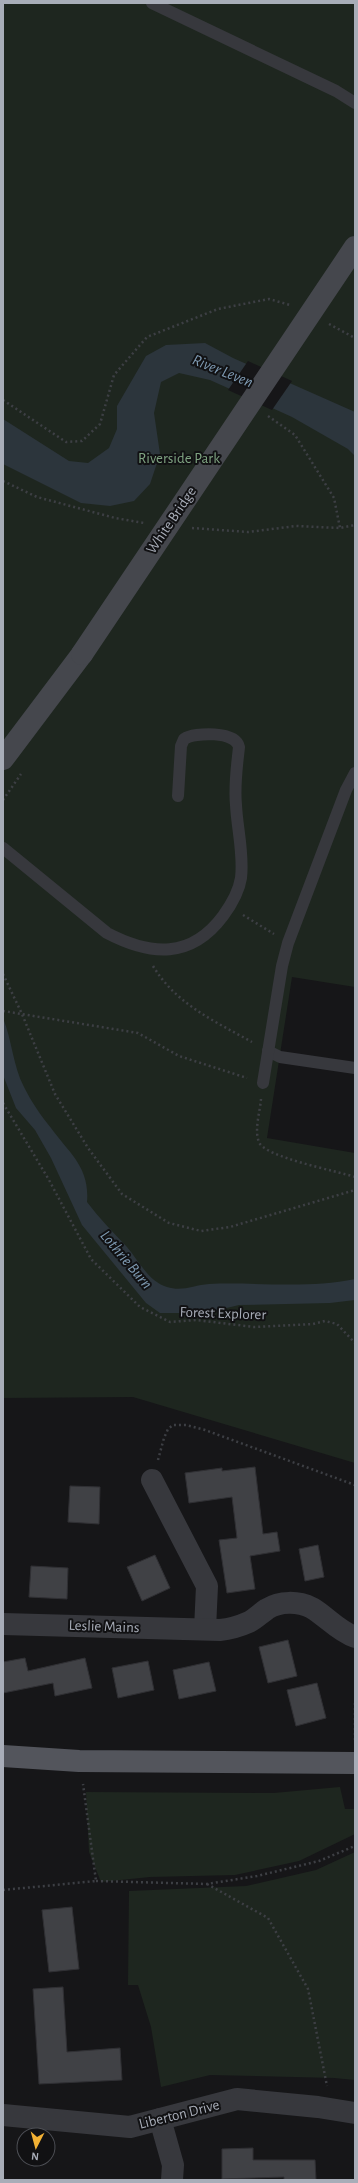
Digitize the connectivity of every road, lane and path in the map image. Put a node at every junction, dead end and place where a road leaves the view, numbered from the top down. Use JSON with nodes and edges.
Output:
{"nodes":[{"id":1,"x":152,"y":3,"type":"edge"},
{"id":2,"x":355,"y":103,"type":"edge"},
{"id":3,"x":355,"y":247,"type":"edge"},
{"id":4,"x":293,"y":306,"type":"dead end"},
{"id":5,"x":327,"y":323,"type":"dead end"},
{"id":6,"x":355,"y":338,"type":"edge"},
{"id":7,"x":3,"y":400,"type":"edge"},
{"id":8,"x":263,"y":417,"type":"dead end"},
{"id":9,"x":340,"y":528,"type":"dead end"},
{"id":10,"x":3,"y":759,"type":"edge"},
{"id":11,"x":355,"y":773,"type":"edge"},
{"id":12,"x":178,"y":796,"type":"dead end"},
{"id":13,"x":3,"y":848,"type":"edge"},
{"id":14,"x":242,"y":914,"type":"dead end"},
{"id":15,"x":288,"y":943,"type":"junction"},
{"id":16,"x":145,"y":948,"type":"junction"},
{"id":17,"x":3,"y":974,"type":"edge"},
{"id":18,"x":4,"y":1011,"type":"edge"},
{"id":19,"x":22,"y":1014,"type":"junction"},
{"id":20,"x":268,"y":1051,"type":"junction"},
{"id":21,"x":355,"y":1068,"type":"edge"},
{"id":22,"x":263,"y":1083,"type":"junction"},
{"id":23,"x":3,"y":1103,"type":"edge"},
{"id":24,"x":355,"y":1177,"type":"edge"},
{"id":25,"x":355,"y":1190,"type":"edge"},
{"id":26,"x":355,"y":1343,"type":"edge"},
{"id":27,"x":164,"y":1438,"type":"dead end"},
{"id":28,"x":152,"y":1480,"type":"dead end"},
{"id":29,"x":355,"y":1485,"type":"edge"},
{"id":30,"x":3,"y":1624,"type":"edge"},
{"id":31,"x":205,"y":1629,"type":"junction"},
{"id":32,"x":355,"y":1637,"type":"edge"},
{"id":33,"x":355,"y":1703,"type":"edge"},
{"id":34,"x":355,"y":1740,"type":"edge"},
{"id":35,"x":3,"y":1756,"type":"edge"},
{"id":36,"x":355,"y":1763,"type":"edge"},
{"id":37,"x":82,"y":1779,"type":"dead end"},
{"id":38,"x":355,"y":1846,"type":"edge"},
{"id":39,"x":96,"y":1881,"type":"junction"},
{"id":40,"x":207,"y":1884,"type":"junction"},
{"id":41,"x":3,"y":1890,"type":"edge"},
{"id":42,"x":331,"y":2109,"type":"junction"},
{"id":43,"x":355,"y":2112,"type":"edge"},
{"id":44,"x":3,"y":2115,"type":"edge"},
{"id":45,"x":160,"y":2120,"type":"junction"},
{"id":46,"x":172,"y":2180,"type":"edge"}],
"edges":[{"from":1,"to":2,"type":"lane"},
{"from":3,"to":10,"type":"main road","name":"White Bridge","bridge":true},
{"from":4,"to":7,"type":"path"},
{"from":5,"to":6,"type":"path"},
{"from":8,"to":9,"type":"path"},
{"from":11,"to":15,"type":"lane"},
{"from":12,"to":16,"type":"lane"},
{"from":13,"to":16,"type":"lane"},
{"from":14,"to":15,"type":"path"},
{"from":15,"to":20,"type":"lane"},
{"from":16,"to":20,"type":"path"},
{"from":17,"to":19,"type":"path"},
{"from":18,"to":19,"type":"path"},
{"from":19,"to":22,"type":"path"},
{"from":19,"to":25,"type":"path"},
{"from":20,"to":21,"type":"lane"},
{"from":20,"to":22,"type":"lane"},
{"from":22,"to":24,"type":"path"},
{"from":23,"to":26,"type":"path","name":"Forest Explorer"},
{"from":27,"to":29,"type":"path"},
{"from":28,"to":31,"type":"street"},
{"from":30,"to":31,"type":"street","name":"Leslie Mains"},
{"from":31,"to":32,"type":"street","name":"Leslie Mains"},
{"from":33,"to":34,"type":"path"},
{"from":35,"to":36,"type":"main road"},
{"from":37,"to":39,"type":"path"},
{"from":38,"to":40,"type":"path"},
{"from":39,"to":40,"type":"path"},
{"from":39,"to":41,"type":"path"},
{"from":40,"to":42,"type":"path"},
{"from":42,"to":43,"type":"street","name":"Liberton Drive"},
{"from":42,"to":45,"type":"street","name":"Liberton Drive"},
{"from":44,"to":45,"type":"street","name":"Liberton Drive"},
{"from":45,"to":46,"type":"street"}]}
